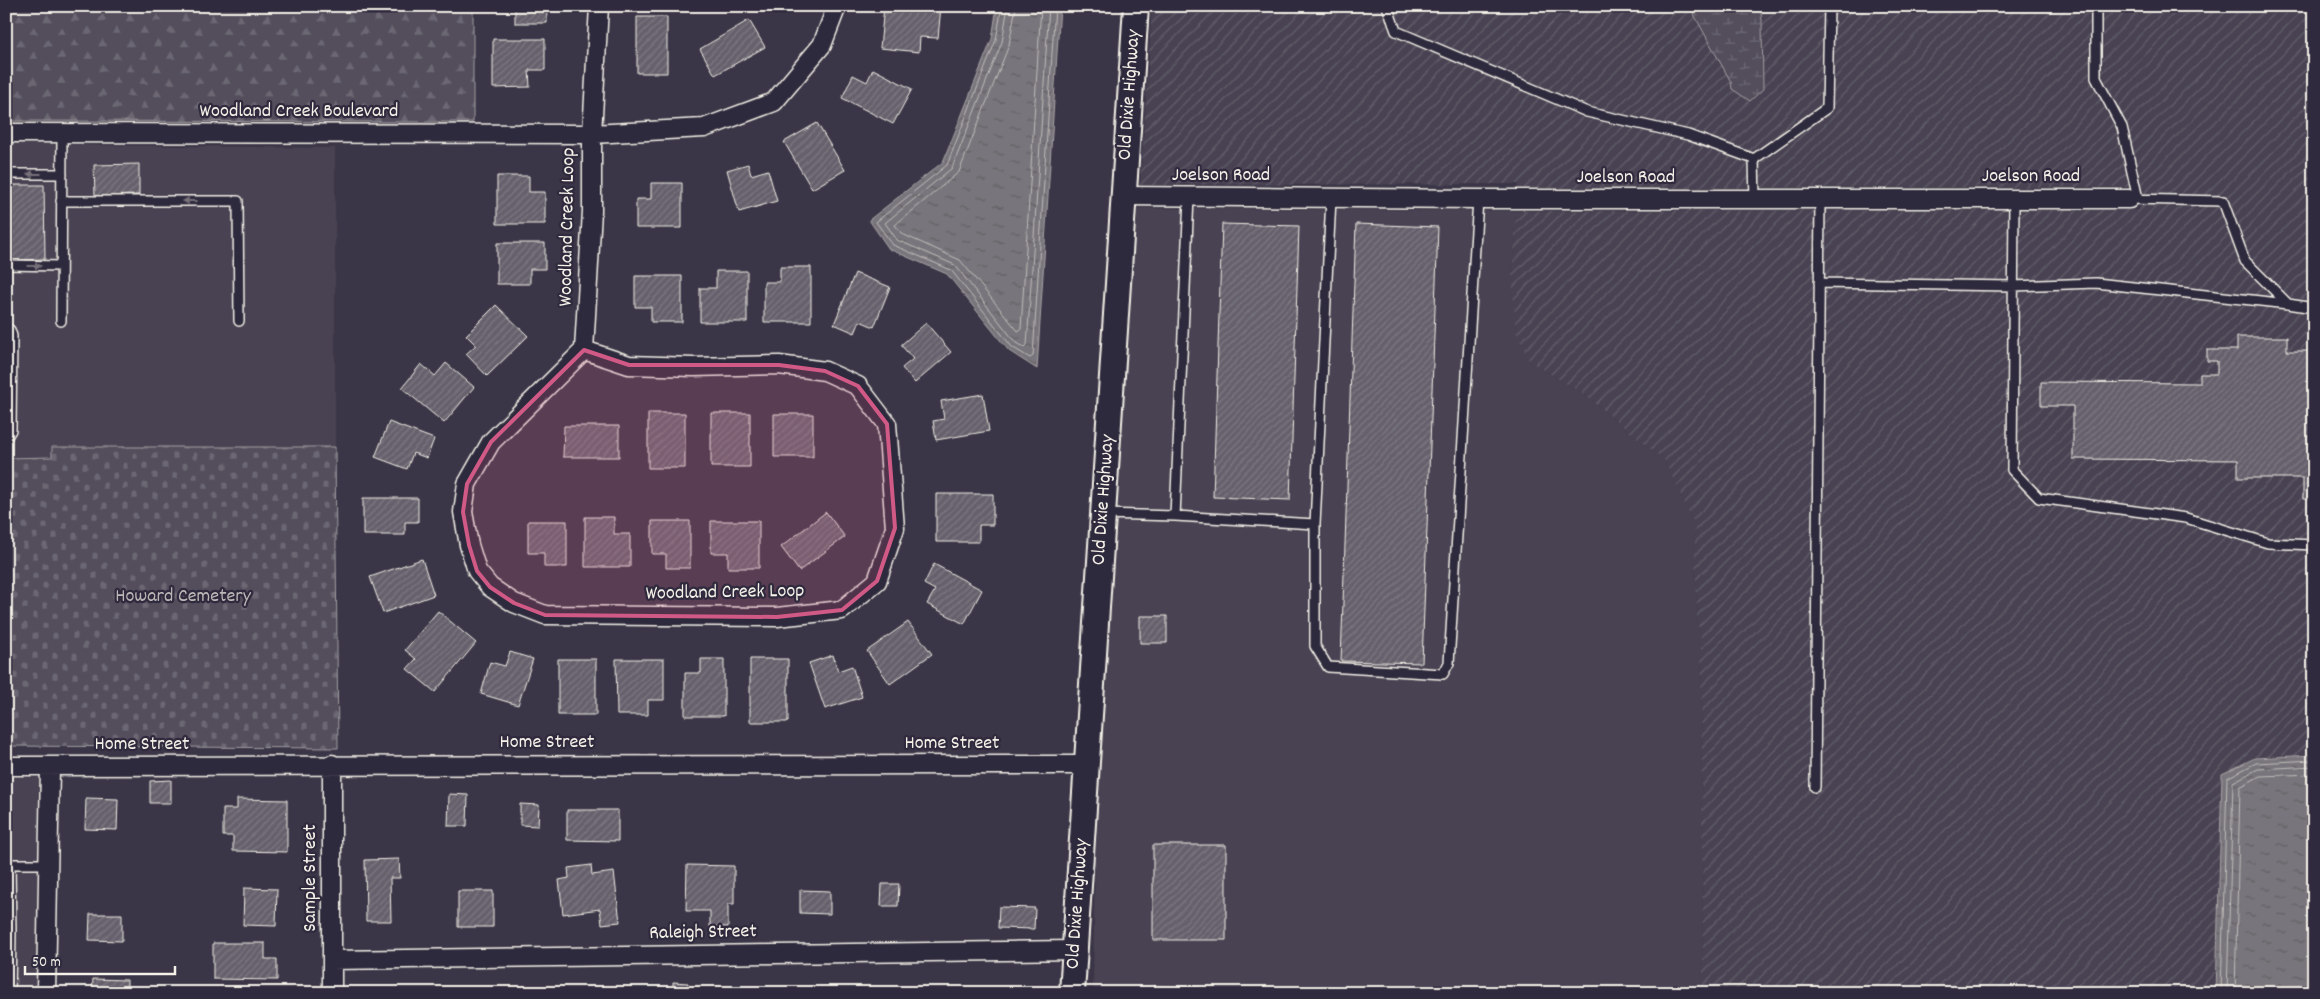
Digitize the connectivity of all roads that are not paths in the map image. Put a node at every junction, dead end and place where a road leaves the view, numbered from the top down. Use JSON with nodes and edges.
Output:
{"nodes":[{"id":1,"x":599,"y":6,"type":"edge"},
{"id":2,"x":837,"y":6,"type":"edge"},
{"id":3,"x":1136,"y":6,"type":"edge"},
{"id":4,"x":1387,"y":6,"type":"edge"},
{"id":5,"x":1829,"y":6,"type":"edge"},
{"id":6,"x":2096,"y":6,"type":"edge"},
{"id":7,"x":6,"y":133,"type":"edge"},
{"id":8,"x":62,"y":133,"type":"junction"},
{"id":9,"x":592,"y":134,"type":"junction"},
{"id":10,"x":1754,"y":159,"type":"junction"},
{"id":11,"x":6,"y":174,"type":"edge"},
{"id":12,"x":62,"y":174,"type":"junction"},
{"id":13,"x":1123,"y":196,"type":"junction"},
{"id":14,"x":1189,"y":197,"type":"junction"},
{"id":15,"x":1331,"y":198,"type":"junction"},
{"id":16,"x":2014,"y":198,"type":"junction"},
{"id":17,"x":2133,"y":198,"type":"junction"},
{"id":18,"x":1478,"y":199,"type":"junction"},
{"id":19,"x":1755,"y":199,"type":"junction"},
{"id":20,"x":1820,"y":199,"type":"junction"},
{"id":21,"x":61,"y":201,"type":"junction"},
{"id":22,"x":6,"y":265,"type":"edge"},
{"id":23,"x":61,"y":266,"type":"junction"},
{"id":24,"x":1819,"y":284,"type":"junction"},
{"id":25,"x":2013,"y":286,"type":"junction"},
{"id":26,"x":2288,"y":304,"type":"junction"},
{"id":27,"x":2314,"y":308,"type":"edge"},
{"id":28,"x":61,"y":321,"type":"dead end"},
{"id":29,"x":239,"y":321,"type":"dead end"},
{"id":30,"x":6,"y":327,"type":"edge"},
{"id":31,"x":584,"y":350,"type":"junction"},
{"id":32,"x":6,"y":438,"type":"edge"},
{"id":33,"x":1103,"y":514,"type":"junction"},
{"id":34,"x":1175,"y":516,"type":"junction"},
{"id":35,"x":1315,"y":524,"type":"junction"},
{"id":36,"x":2314,"y":545,"type":"edge"},
{"id":37,"x":332,"y":764,"type":"junction"},
{"id":38,"x":1087,"y":765,"type":"junction"},
{"id":39,"x":6,"y":766,"type":"edge"},
{"id":40,"x":50,"y":766,"type":"junction"},
{"id":41,"x":1815,"y":787,"type":"dead end"},
{"id":42,"x":8,"y":864,"type":"edge"},
{"id":43,"x":48,"y":864,"type":"junction"},
{"id":44,"x":9,"y":933,"type":"edge"},
{"id":45,"x":1075,"y":950,"type":"junction"},
{"id":46,"x":332,"y":960,"type":"junction"},
{"id":47,"x":10,"y":993,"type":"edge"},
{"id":48,"x":46,"y":993,"type":"edge"},
{"id":49,"x":332,"y":993,"type":"edge"},
{"id":50,"x":1072,"y":993,"type":"edge"}],
"edges":[{"from":1,"to":9,"type":"street"},
{"from":2,"to":9,"type":"street","name":"Woodland Creek Boulevard"},
{"from":3,"to":13,"type":"street","name":"Old Dixie Highway"},
{"from":4,"to":10,"type":"lane"},
{"from":5,"to":10,"type":"lane"},
{"from":6,"to":17,"type":"lane"},
{"from":7,"to":8,"type":"street","name":"Woodland Creek Boulevard"},
{"from":8,"to":9,"type":"street","name":"Woodland Creek Boulevard"},
{"from":8,"to":12,"type":"lane"},
{"from":9,"to":31,"type":"street","name":"Woodland Creek Loop"},
{"from":10,"to":19,"type":"lane"},
{"from":12,"to":11,"type":"lane","one_way":true},
{"from":12,"to":21,"type":"lane"},
{"from":13,"to":14,"type":"street","name":"Joelson Road"},
{"from":13,"to":33,"type":"street","name":"Old Dixie Highway"},
{"from":14,"to":15,"type":"street","name":"Joelson Road"},
{"from":14,"to":34,"type":"lane"},
{"from":15,"to":18,"type":"street","name":"Joelson Road"},
{"from":15,"to":35,"type":"lane"},
{"from":16,"to":17,"type":"street","name":"Joelson Road"},
{"from":16,"to":20,"type":"street","name":"Joelson Road"},
{"from":16,"to":25,"type":"lane"},
{"from":17,"to":26,"type":"lane"},
{"from":18,"to":19,"type":"street","name":"Joelson Road"},
{"from":18,"to":35,"type":"lane"},
{"from":19,"to":20,"type":"street","name":"Joelson Road"},
{"from":20,"to":24,"type":"lane"},
{"from":21,"to":23,"type":"lane"},
{"from":29,"to":21,"type":"lane","one_way":true},
{"from":22,"to":23,"type":"lane","one_way":true},
{"from":23,"to":28,"type":"lane"},
{"from":24,"to":25,"type":"lane"},
{"from":24,"to":41,"type":"lane"},
{"from":25,"to":26,"type":"lane"},
{"from":25,"to":36,"type":"lane"},
{"from":26,"to":27,"type":"lane"},
{"from":30,"to":32,"type":"lane"},
{"from":31,"to":31,"type":"street","name":"Woodland Creek Loop"},
{"from":33,"to":34,"type":"lane"},
{"from":33,"to":38,"type":"street","name":"Old Dixie Highway"},
{"from":34,"to":35,"type":"lane"},
{"from":37,"to":38,"type":"street","name":"Home Street"},
{"from":37,"to":40,"type":"street","name":"Home Street"},
{"from":37,"to":46,"type":"street","name":"Sample Street"},
{"from":38,"to":45,"type":"street","name":"Old Dixie Highway"},
{"from":39,"to":40,"type":"street","name":"Home Street"},
{"from":40,"to":43,"type":"street"},
{"from":42,"to":43,"type":"lane"},
{"from":42,"to":44,"type":"lane"},
{"from":43,"to":48,"type":"street"},
{"from":44,"to":47,"type":"lane"},
{"from":45,"to":46,"type":"street","name":"Raleigh Street"},
{"from":45,"to":50,"type":"street","name":"Old Dixie Highway"},
{"from":46,"to":49,"type":"street","name":"Sample Street"}]}
